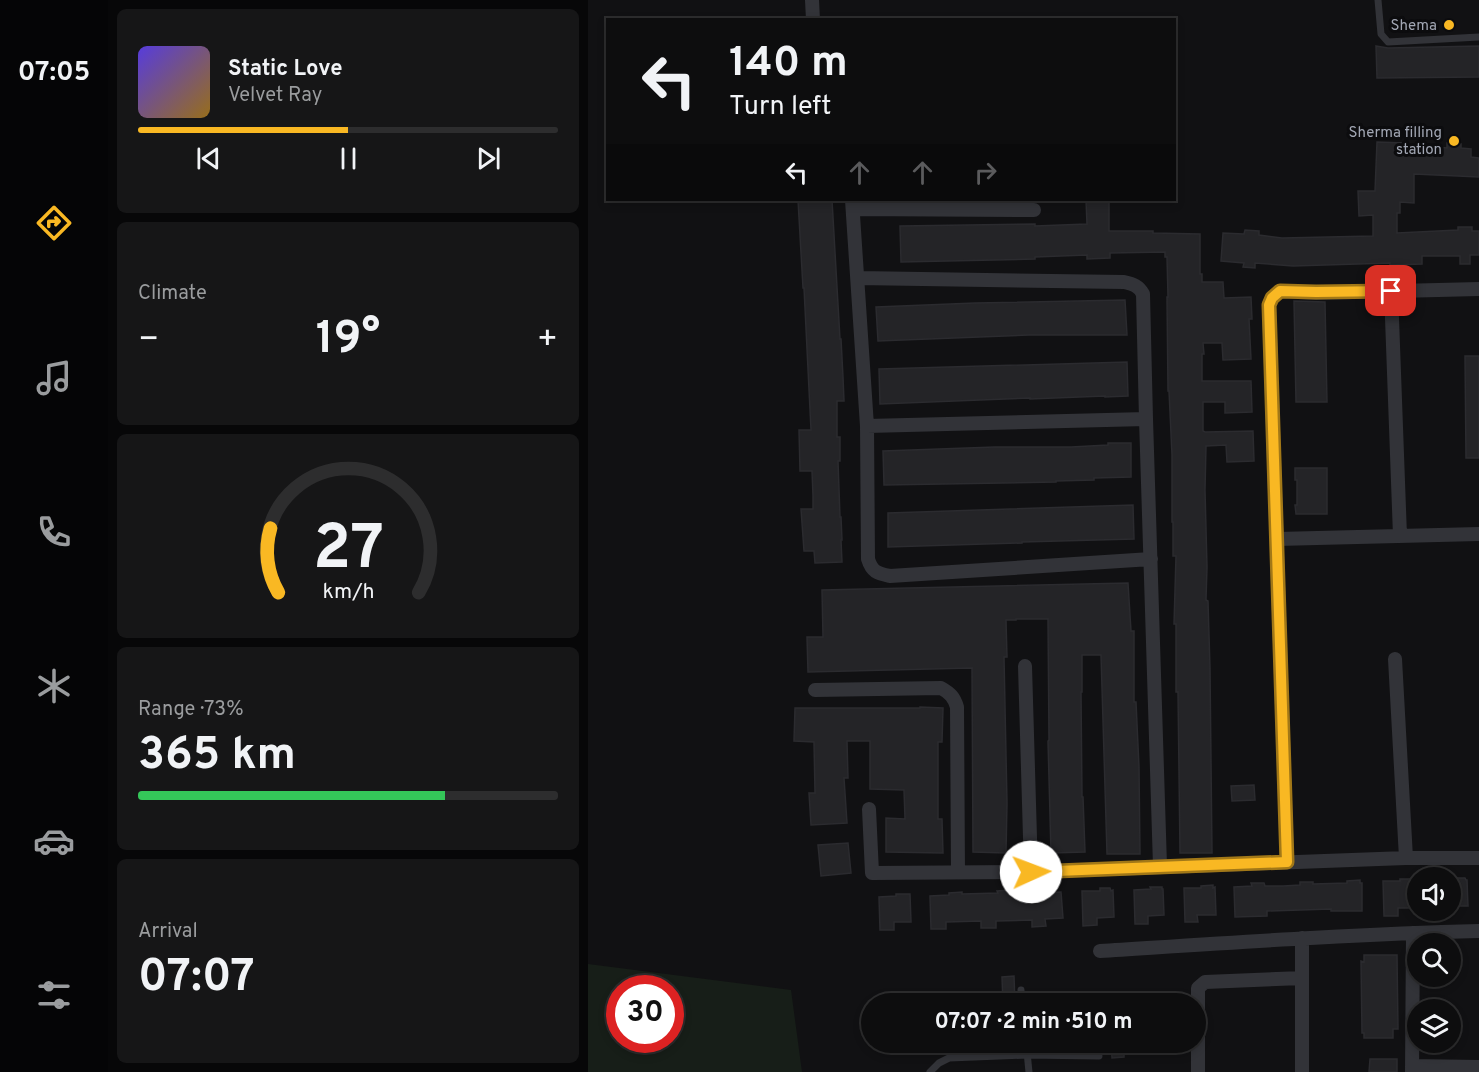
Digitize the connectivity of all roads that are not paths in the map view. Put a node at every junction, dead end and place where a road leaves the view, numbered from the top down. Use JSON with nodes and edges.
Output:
{"nodes":[{"id":1,"x":812,"y":0,"type":"edge"},
{"id":2,"x":1377,"y":0,"type":"edge"},
{"id":3,"x":813,"y":18,"type":"edge"},
{"id":4,"x":1479,"y":37,"type":"edge"},
{"id":5,"x":852,"y":204,"type":"edge"},
{"id":6,"x":1034,"y":210,"type":"dead end"},
{"id":7,"x":858,"y":278,"type":"junction"},
{"id":8,"x":1479,"y":289,"type":"edge"},
{"id":9,"x":1391,"y":291,"type":"junction"},
{"id":10,"x":1146,"y":419,"type":"junction"},
{"id":11,"x":867,"y":426,"type":"junction"},
{"id":12,"x":1479,"y":534,"type":"edge"},
{"id":13,"x":1400,"y":536,"type":"junction"},
{"id":14,"x":1277,"y":539,"type":"junction"},
{"id":15,"x":1151,"y":560,"type":"junction"},
{"id":16,"x":1395,"y":659,"type":"dead end"},
{"id":17,"x":1025,"y":666,"type":"dead end"},
{"id":18,"x":815,"y":690,"type":"dead end"},
{"id":19,"x":869,"y":809,"type":"dead end"},
{"id":20,"x":1406,"y":858,"type":"junction"},
{"id":21,"x":1479,"y":858,"type":"edge"},
{"id":22,"x":1287,"y":862,"type":"junction"},
{"id":23,"x":1160,"y":866,"type":"junction"},
{"id":24,"x":958,"y":872,"type":"junction"},
{"id":25,"x":1031,"y":872,"type":"junction"},
{"id":26,"x":1479,"y":931,"type":"edge"},
{"id":27,"x":1407,"y":933,"type":"edge"},
{"id":28,"x":1413,"y":933,"type":"edge"},
{"id":29,"x":1302,"y":938,"type":"junction"},
{"id":30,"x":1100,"y":951,"type":"dead end"},
{"id":31,"x":1302,"y":978,"type":"junction"},
{"id":32,"x":1413,"y":987,"type":"edge"},
{"id":33,"x":1021,"y":990,"type":"dead end"},
{"id":34,"x":1021,"y":993,"type":"edge"},
{"id":35,"x":1027,"y":1055,"type":"junction"},
{"id":36,"x":1099,"y":1056,"type":"dead end"},
{"id":37,"x":1479,"y":1067,"type":"edge"},
{"id":38,"x":1412,"y":1069,"type":"edge"},
{"id":39,"x":930,"y":1072,"type":"edge"},
{"id":40,"x":1029,"y":1072,"type":"edge"},
{"id":41,"x":1198,"y":1072,"type":"edge"},
{"id":42,"x":1302,"y":1072,"type":"edge"}],
"edges":[{"from":1,"to":3,"type":"street"},
{"from":2,"to":4,"type":"lane"},
{"from":5,"to":6,"type":"street"},
{"from":5,"to":7,"type":"street"},
{"from":7,"to":10,"type":"street"},
{"from":7,"to":11,"type":"street"},
{"from":8,"to":9,"type":"street"},
{"from":9,"to":13,"type":"street"},
{"from":9,"to":14,"type":"street"},
{"from":10,"to":11,"type":"street"},
{"from":10,"to":15,"type":"street"},
{"from":11,"to":15,"type":"street"},
{"from":12,"to":13,"type":"street"},
{"from":13,"to":14,"type":"street"},
{"from":14,"to":22,"type":"street"},
{"from":15,"to":23,"type":"street"},
{"from":16,"to":20,"type":"street"},
{"from":17,"to":25,"type":"street"},
{"from":18,"to":24,"type":"street"},
{"from":19,"to":24,"type":"street"},
{"from":20,"to":21,"type":"street"},
{"from":20,"to":22,"type":"street"},
{"from":22,"to":23,"type":"street"},
{"from":23,"to":25,"type":"street"},
{"from":24,"to":25,"type":"street"},
{"from":26,"to":28,"type":"street"},
{"from":27,"to":29,"type":"street"},
{"from":29,"to":30,"type":"street"},
{"from":29,"to":31,"type":"street"},
{"from":31,"to":41,"type":"street"},
{"from":31,"to":42,"type":"street"},
{"from":32,"to":38,"type":"street"},
{"from":33,"to":34,"type":"lane"},
{"from":35,"to":36,"type":"lane"},
{"from":35,"to":39,"type":"lane"},
{"from":35,"to":40,"type":"lane"},
{"from":37,"to":38,"type":"street"}]}
